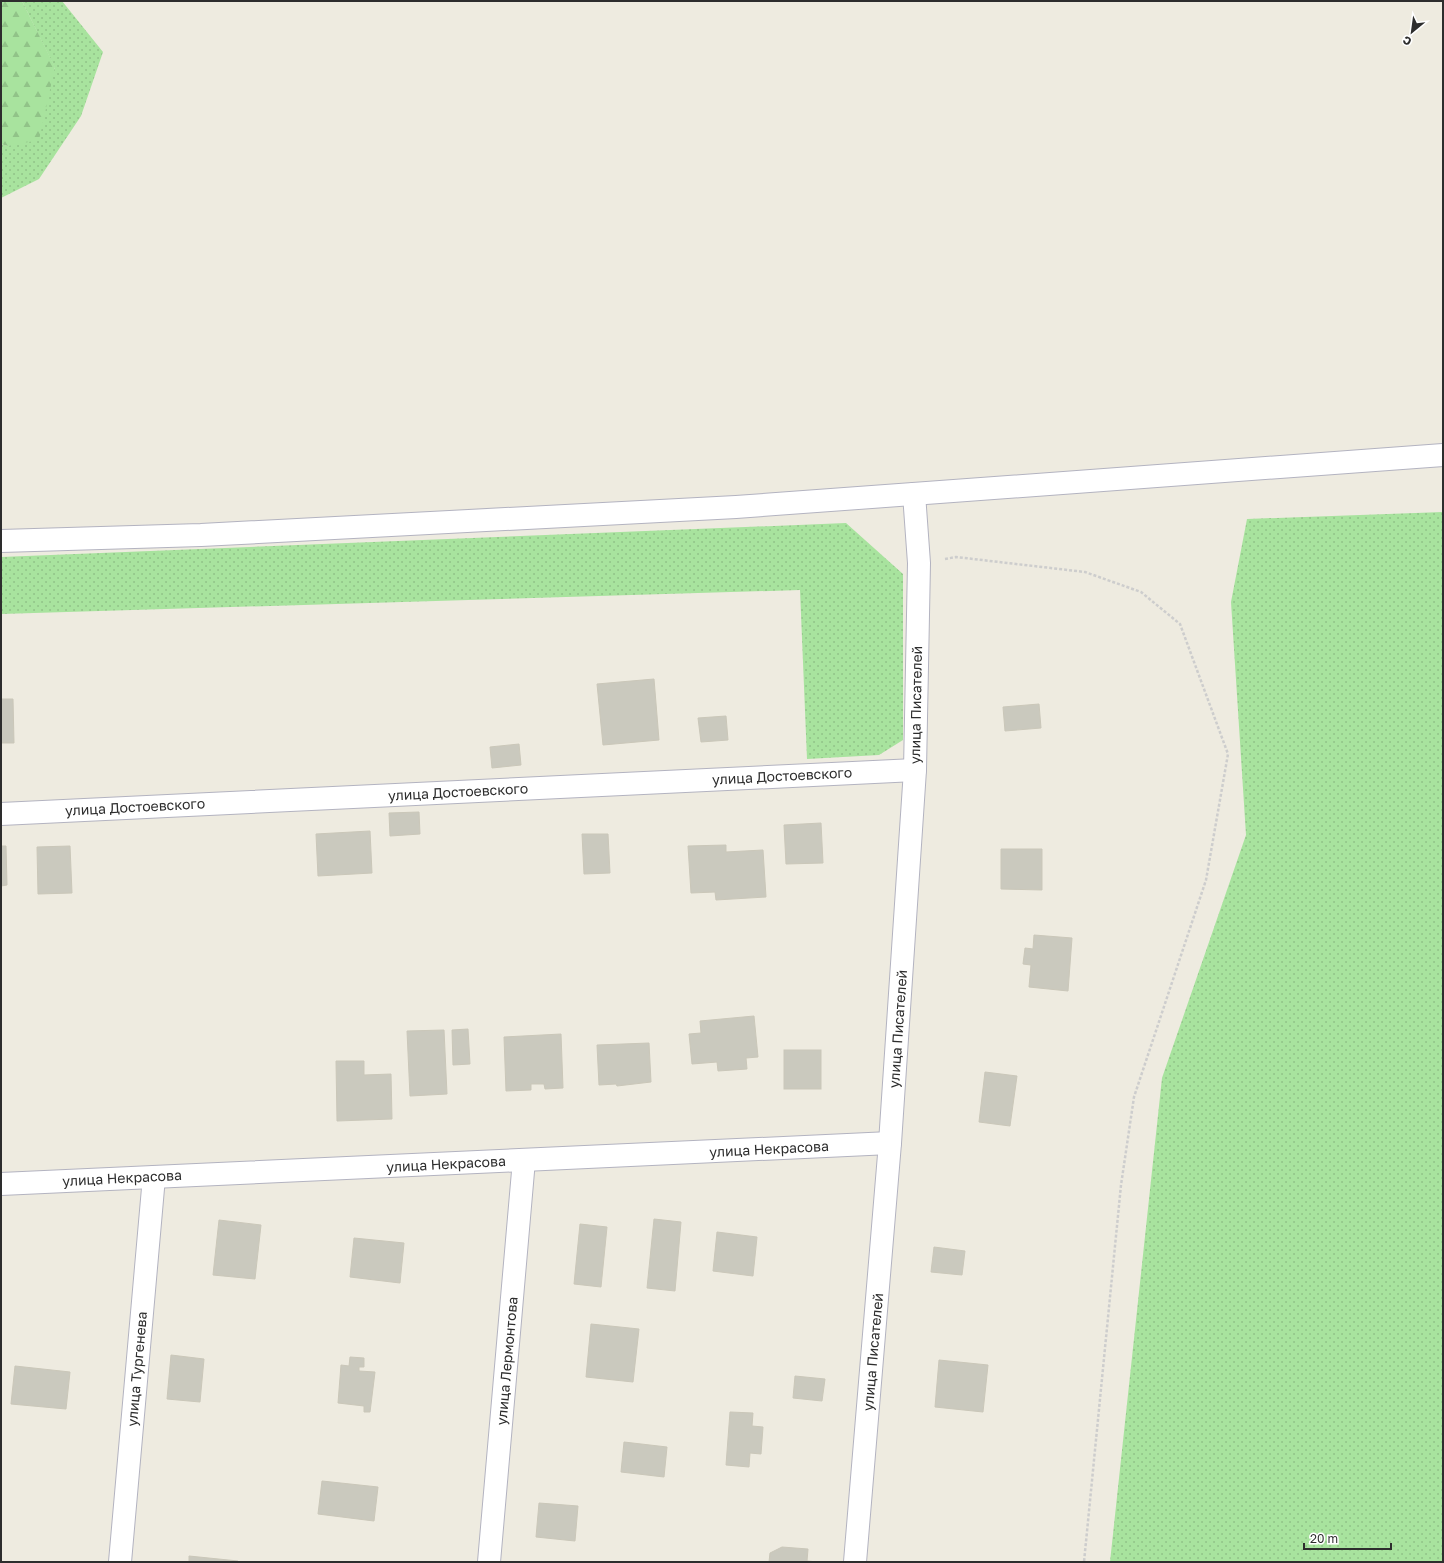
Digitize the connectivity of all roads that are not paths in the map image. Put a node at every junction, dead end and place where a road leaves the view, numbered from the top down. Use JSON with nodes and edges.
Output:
{"nodes":[{"id":1,"x":1443,"y":455,"type":"edge"},
{"id":2,"x":914,"y":494,"type":"junction"},
{"id":3,"x":1,"y":541,"type":"edge"},
{"id":4,"x":915,"y":770,"type":"junction"},
{"id":5,"x":1,"y":814,"type":"edge"},
{"id":6,"x":890,"y":1143,"type":"junction"},
{"id":7,"x":524,"y":1160,"type":"junction"},
{"id":8,"x":154,"y":1177,"type":"junction"},
{"id":9,"x":1,"y":1184,"type":"edge"},
{"id":10,"x":120,"y":1562,"type":"edge"},
{"id":11,"x":489,"y":1562,"type":"edge"},
{"id":12,"x":855,"y":1562,"type":"edge"}],
"edges":[{"from":1,"to":2,"type":"street"},
{"from":2,"to":3,"type":"street"},
{"from":2,"to":4,"type":"street","name":"улица Писателей"},
{"from":4,"to":5,"type":"street","name":"улица Достоевского"},
{"from":4,"to":6,"type":"street","name":"улица Писателей"},
{"from":6,"to":7,"type":"street","name":"улица Некрасова"},
{"from":6,"to":12,"type":"street","name":"улица Писателей"},
{"from":7,"to":8,"type":"street","name":"улица Некрасова"},
{"from":7,"to":11,"type":"street","name":"улица Лермонтова"},
{"from":8,"to":9,"type":"street","name":"улица Некрасова"},
{"from":8,"to":10,"type":"street","name":"улица Тургенева"}]}
